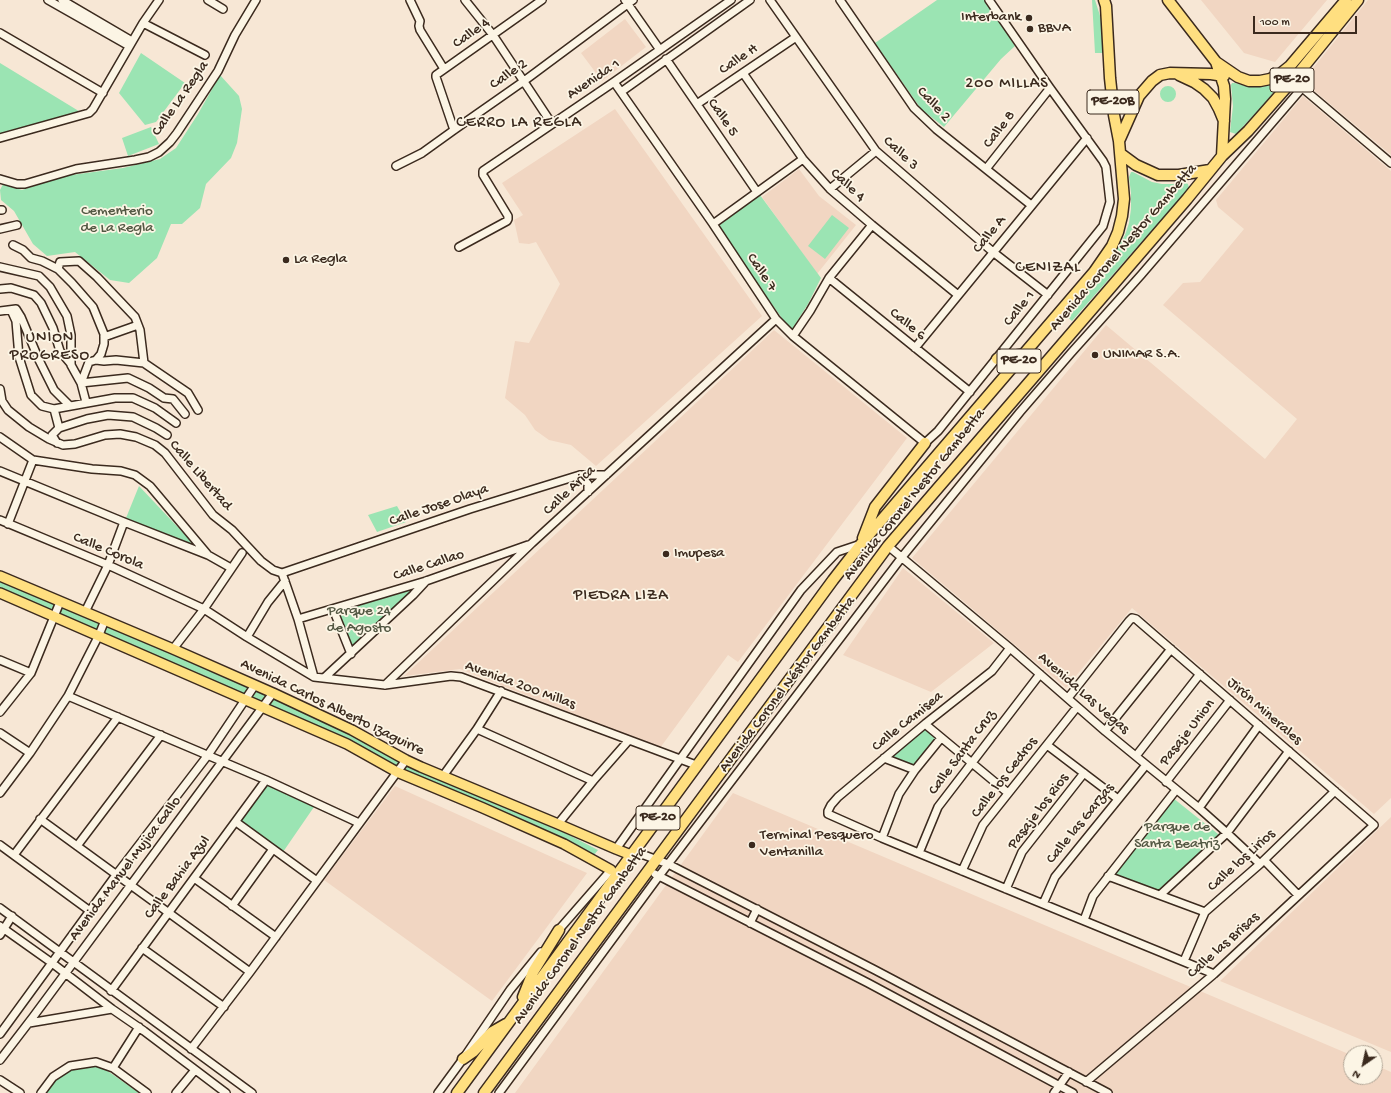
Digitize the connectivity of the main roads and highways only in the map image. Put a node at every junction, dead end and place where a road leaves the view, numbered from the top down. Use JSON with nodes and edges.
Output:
{"nodes":[{"id":1,"x":1104,"y":0,"type":"edge"},
{"id":2,"x":1168,"y":0,"type":"edge"},
{"id":3,"x":1346,"y":0,"type":"edge"},
{"id":4,"x":1358,"y":0,"type":"edge"},
{"id":5,"x":1216,"y":62,"type":"junction"},
{"id":6,"x":1170,"y":73,"type":"junction"},
{"id":7,"x":1220,"y":76,"type":"junction"},
{"id":8,"x":1238,"y":77,"type":"junction"},
{"id":9,"x":1224,"y":121,"type":"junction"},
{"id":10,"x":1119,"y":141,"type":"junction"},
{"id":11,"x":1121,"y":154,"type":"junction"},
{"id":12,"x":1222,"y":156,"type":"junction"},
{"id":13,"x":1210,"y":170,"type":"junction"},
{"id":14,"x":1025,"y":354,"type":"junction"},
{"id":15,"x":997,"y":359,"type":"road end"},
{"id":16,"x":925,"y":443,"type":"road end"},
{"id":17,"x":861,"y":544,"type":"junction"},
{"id":18,"x":0,"y":576,"type":"edge"},
{"id":19,"x":0,"y":593,"type":"edge"},
{"id":20,"x":631,"y":855,"type":"junction"},
{"id":21,"x":611,"y":870,"type":"joint"},
{"id":22,"x":559,"y":930,"type":"road end"},
{"id":23,"x":518,"y":1010,"type":"junction"},
{"id":24,"x":509,"y":1022,"type":"junction"},
{"id":25,"x":463,"y":1059,"type":"road end"},
{"id":26,"x":457,"y":1093,"type":"edge"},
{"id":27,"x":484,"y":1093,"type":"edge"}],
"edges":[{"from":1,"to":10,"type":"highway","number":"PE-20B"},
{"from":2,"to":5,"type":"highway"},
{"from":3,"to":8,"type":"highway","number":"PE-20"},
{"from":4,"to":12,"type":"highway","name":"Avenida Coronel Nestor Gambetta","number":"PE-20"},
{"from":5,"to":7,"type":"highway"},
{"from":5,"to":8,"type":"highway","number":"PE-20"},
{"from":6,"to":7,"type":"highway"},
{"from":6,"to":9,"type":"highway"},
{"from":6,"to":10,"type":"highway"},
{"from":7,"to":8,"type":"highway"},
{"from":7,"to":9,"type":"highway"},
{"from":9,"to":12,"type":"highway"},
{"from":10,"to":11,"type":"highway","name":"Avenida Coronel Nestor Gambetta","number":"PE-20"},
{"from":11,"to":13,"type":"highway"},
{"from":11,"to":14,"type":"highway","name":"Avenida Coronel Nestor Gambetta","number":"PE-20"},
{"from":12,"to":13,"type":"highway","name":"Avenida Coronel Nestor Gambetta","number":"PE-20"},
{"from":13,"to":27,"type":"highway","name":"Avenida Coronel Nestor Gambetta","number":"PE-20"},
{"from":14,"to":15,"type":"highway"},
{"from":14,"to":17,"type":"highway","name":"Avenida Coronel Nestor Gambetta","number":"PE-20"},
{"from":16,"to":17,"type":"highway"},
{"from":17,"to":20,"type":"highway","name":"Avenida Coronel Nestor Gambetta","number":"PE-20"},
{"from":18,"to":20,"type":"main road","name":"Avenida Carlos Alberto Izaguirre"},
{"from":19,"to":21,"type":"main road","name":"Avenida Carlos Alberto Izaguirre"},
{"from":20,"to":21,"type":"highway"},
{"from":20,"to":23,"type":"highway","name":"Avenida Coronel Nestor Gambetta","number":"PE-20"},
{"from":22,"to":23,"type":"highway"},
{"from":23,"to":24,"type":"highway","name":"Avenida Coronel Nestor Gambetta","number":"PE-20"},
{"from":24,"to":25,"type":"highway"},
{"from":24,"to":26,"type":"highway","name":"Avenida Coronel Nestor Gambetta","number":"PE-20"}]}
